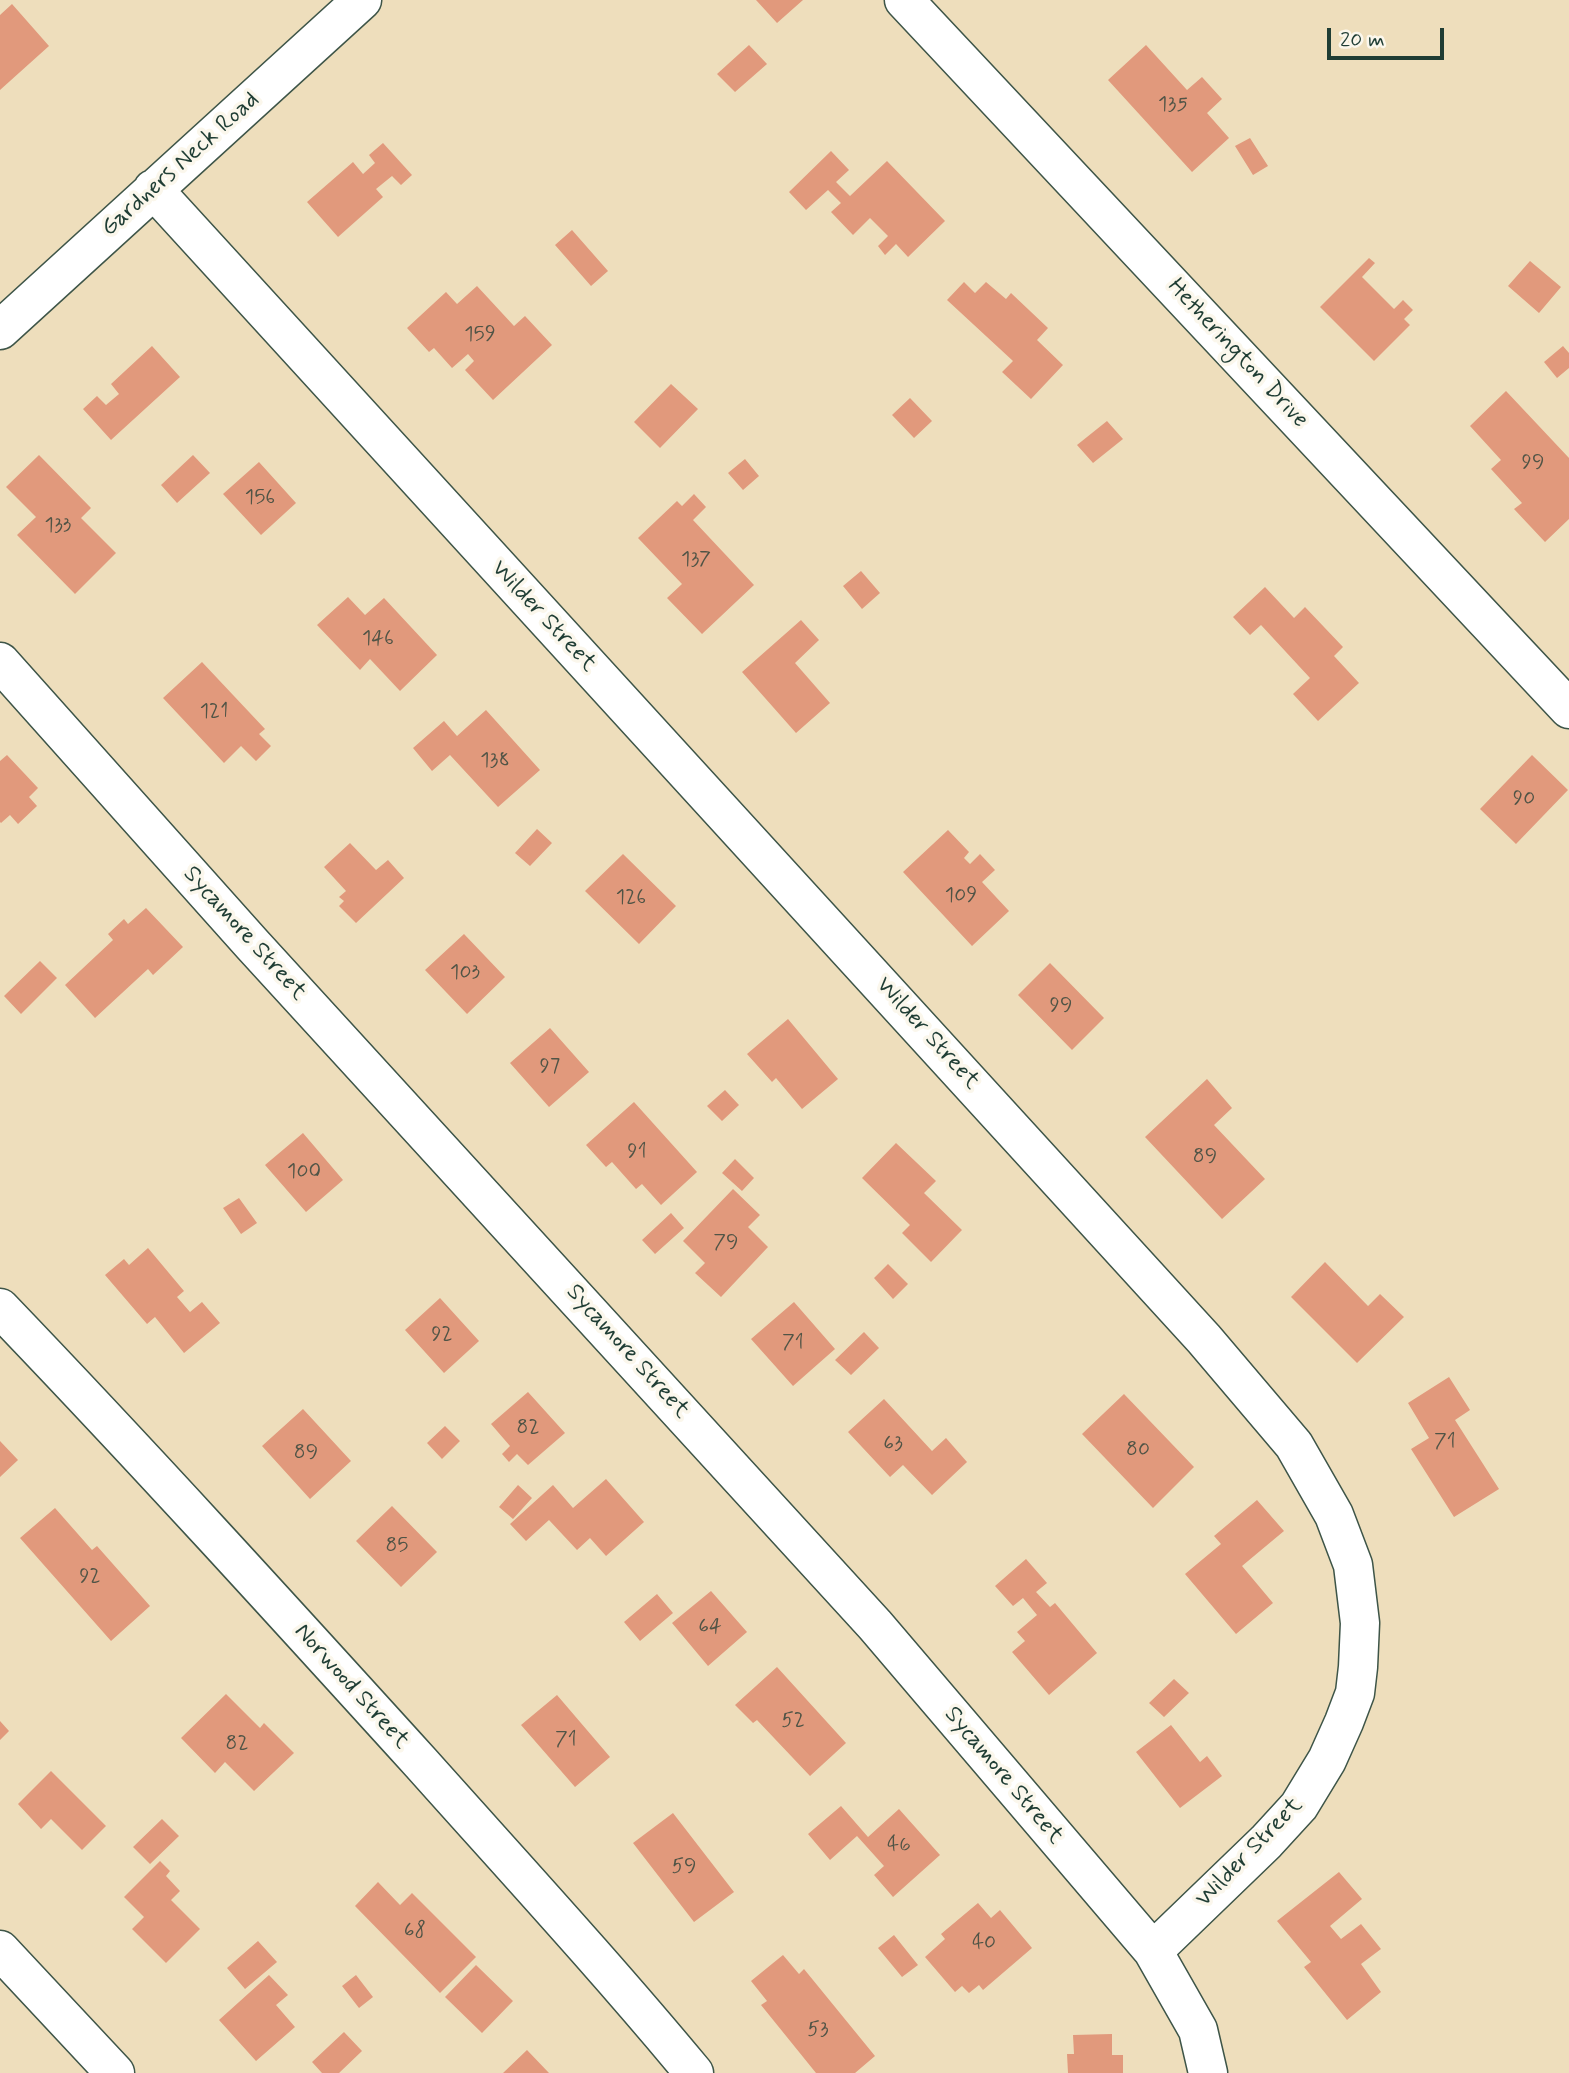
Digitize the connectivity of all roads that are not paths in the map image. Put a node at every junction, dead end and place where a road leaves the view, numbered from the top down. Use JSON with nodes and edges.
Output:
{"nodes":[{"id":1,"x":362,"y":0,"type":"edge"},
{"id":2,"x":904,"y":0,"type":"edge"},
{"id":3,"x":153,"y":189,"type":"junction"},
{"id":4,"x":0,"y":330,"type":"edge"},
{"id":5,"x":0,"y":662,"type":"edge"},
{"id":6,"x":1569,"y":709,"type":"edge"},
{"id":7,"x":0,"y":1308,"type":"edge"},
{"id":8,"x":0,"y":1950,"type":"edge"},
{"id":9,"x":1153,"y":1951,"type":"junction"},
{"id":10,"x":115,"y":2073,"type":"edge"},
{"id":11,"x":694,"y":2073,"type":"edge"},
{"id":12,"x":1208,"y":2073,"type":"edge"}],
"edges":[{"from":1,"to":3,"type":"street","name":"Gardners Neck Road"},
{"from":2,"to":6,"type":"street","name":"Hetherington Drive"},
{"from":3,"to":4,"type":"street","name":"Gardners Neck Road"},
{"from":3,"to":9,"type":"street","name":"Wilder Street"},
{"from":5,"to":9,"type":"street","name":"Sycamore Street"},
{"from":7,"to":11,"type":"street","name":"Norwood Street"},
{"from":8,"to":10,"type":"street"},
{"from":9,"to":12,"type":"street","name":"Sycamore Street"}]}
